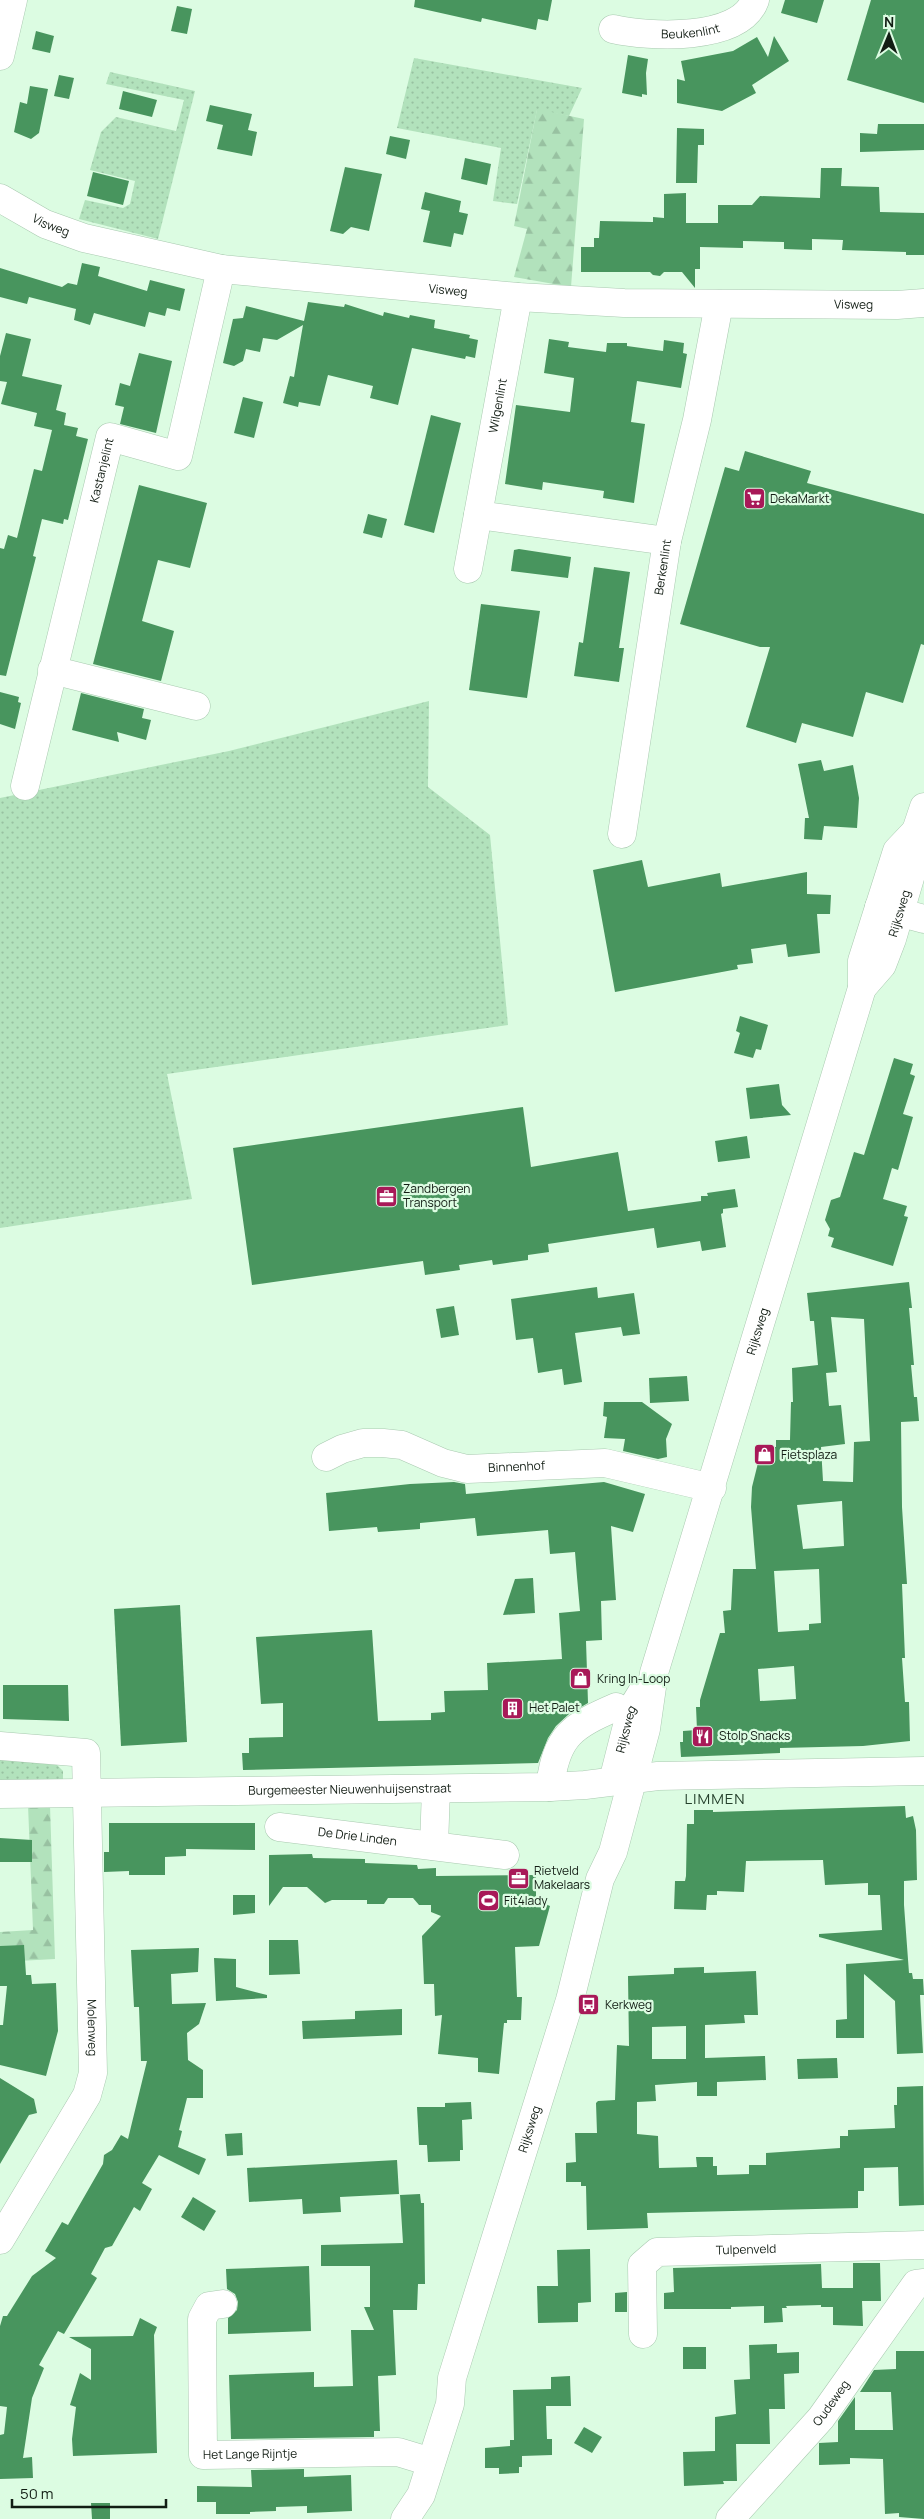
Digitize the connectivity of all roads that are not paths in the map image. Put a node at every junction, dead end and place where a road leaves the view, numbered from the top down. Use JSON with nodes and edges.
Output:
{"nodes":[{"id":1,"x":13,"y":0,"type":"edge"},
{"id":2,"x":755,"y":0,"type":"edge"},
{"id":3,"x":613,"y":29,"type":"dead end"},
{"id":4,"x":0,"y":56,"type":"edge"},
{"id":5,"x":0,"y":198,"type":"edge"},
{"id":6,"x":222,"y":269,"type":"junction"},
{"id":7,"x":518,"y":297,"type":"junction"},
{"id":8,"x":720,"y":304,"type":"junction"},
{"id":9,"x":920,"y":307,"type":"edge"},
{"id":10,"x":478,"y":515,"type":"junction"},
{"id":11,"x":667,"y":541,"type":"junction"},
{"id":12,"x":468,"y":569,"type":"dead end"},
{"id":13,"x":52,"y":670,"type":"junction"},
{"id":14,"x":196,"y":706,"type":"dead end"},
{"id":15,"x":24,"y":786,"type":"dead end"},
{"id":16,"x":920,"y":819,"type":"edge"},
{"id":17,"x":622,"y":834,"type":"dead end"},
{"id":18,"x":901,"y":913,"type":"edge"},
{"id":19,"x":326,"y":1458,"type":"dead end"},
{"id":20,"x":712,"y":1488,"type":"junction"},
{"id":21,"x":616,"y":1708,"type":"dead end"},
{"id":22,"x":0,"y":1746,"type":"edge"},
{"id":23,"x":924,"y":1771,"type":"edge"},
{"id":24,"x":622,"y":1781,"type":"junction"},
{"id":25,"x":550,"y":1786,"type":"junction"},
{"id":26,"x":436,"y":1789,"type":"junction"},
{"id":27,"x":86,"y":1792,"type":"junction"},
{"id":28,"x":0,"y":1794,"type":"edge"},
{"id":29,"x":279,"y":1827,"type":"dead end"},
{"id":30,"x":434,"y":1846,"type":"junction"},
{"id":31,"x":505,"y":1855,"type":"dead end"},
{"id":32,"x":0,"y":2240,"type":"edge"},
{"id":33,"x":924,"y":2245,"type":"edge"},
{"id":34,"x":924,"y":2283,"type":"edge"},
{"id":35,"x":223,"y":2304,"type":"dead end"},
{"id":36,"x":643,"y":2334,"type":"dead end"},
{"id":37,"x":423,"y":2460,"type":"junction"},
{"id":38,"x":405,"y":2518,"type":"edge"},
{"id":39,"x":730,"y":2519,"type":"edge"}],
"edges":[{"from":1,"to":4,"type":"street"},
{"from":2,"to":3,"type":"street","name":"Beukenlint"},
{"from":5,"to":6,"type":"street","name":"Visweg"},
{"from":6,"to":7,"type":"street","name":"Visweg"},
{"from":6,"to":13,"type":"street","name":"Kastanjelint"},
{"from":7,"to":8,"type":"street","name":"Visweg"},
{"from":7,"to":10,"type":"street","name":"Wilgenlint"},
{"from":8,"to":9,"type":"street","name":"Visweg"},
{"from":8,"to":11,"type":"street","name":"Berkenlint"},
{"from":10,"to":11,"type":"street"},
{"from":10,"to":12,"type":"street","name":"Wilgenlint"},
{"from":11,"to":17,"type":"street","name":"Berkenlint"},
{"from":13,"to":14,"type":"street"},
{"from":13,"to":15,"type":"street","name":"Kastanjelint"},
{"from":16,"to":18,"type":"street","name":"Rijksweg"},
{"from":18,"to":20,"type":"street","name":"Rijksweg"},
{"from":19,"to":20,"type":"street","name":"Binnenhof"},
{"from":20,"to":24,"type":"street","name":"Rijksweg"},
{"from":21,"to":25,"type":"street"},
{"from":22,"to":27,"type":"street"},
{"from":23,"to":24,"type":"street"},
{"from":24,"to":25,"type":"street","name":"Burgemeester Nieuwenhuijsenstraat"},
{"from":24,"to":37,"type":"street","name":"Rijksweg"},
{"from":25,"to":26,"type":"street","name":"Burgemeester Nieuwenhuijsenstraat"},
{"from":26,"to":27,"type":"street","name":"Burgemeester Nieuwenhuijsenstraat"},
{"from":26,"to":30,"type":"street"},
{"from":27,"to":28,"type":"street","name":"Burgemeester Nieuwenhuijsenstraat"},
{"from":27,"to":32,"type":"street","name":"Molenweg"},
{"from":29,"to":30,"type":"street","name":"De Drie Linden"},
{"from":30,"to":31,"type":"street","name":"De Drie Linden"},
{"from":33,"to":36,"type":"street","name":"Tulpenveld"},
{"from":34,"to":39,"type":"street","name":"Oudeweg"},
{"from":35,"to":37,"type":"street","name":"Het Lange Rijntje"},
{"from":37,"to":38,"type":"street","name":"Rijksweg"}]}
